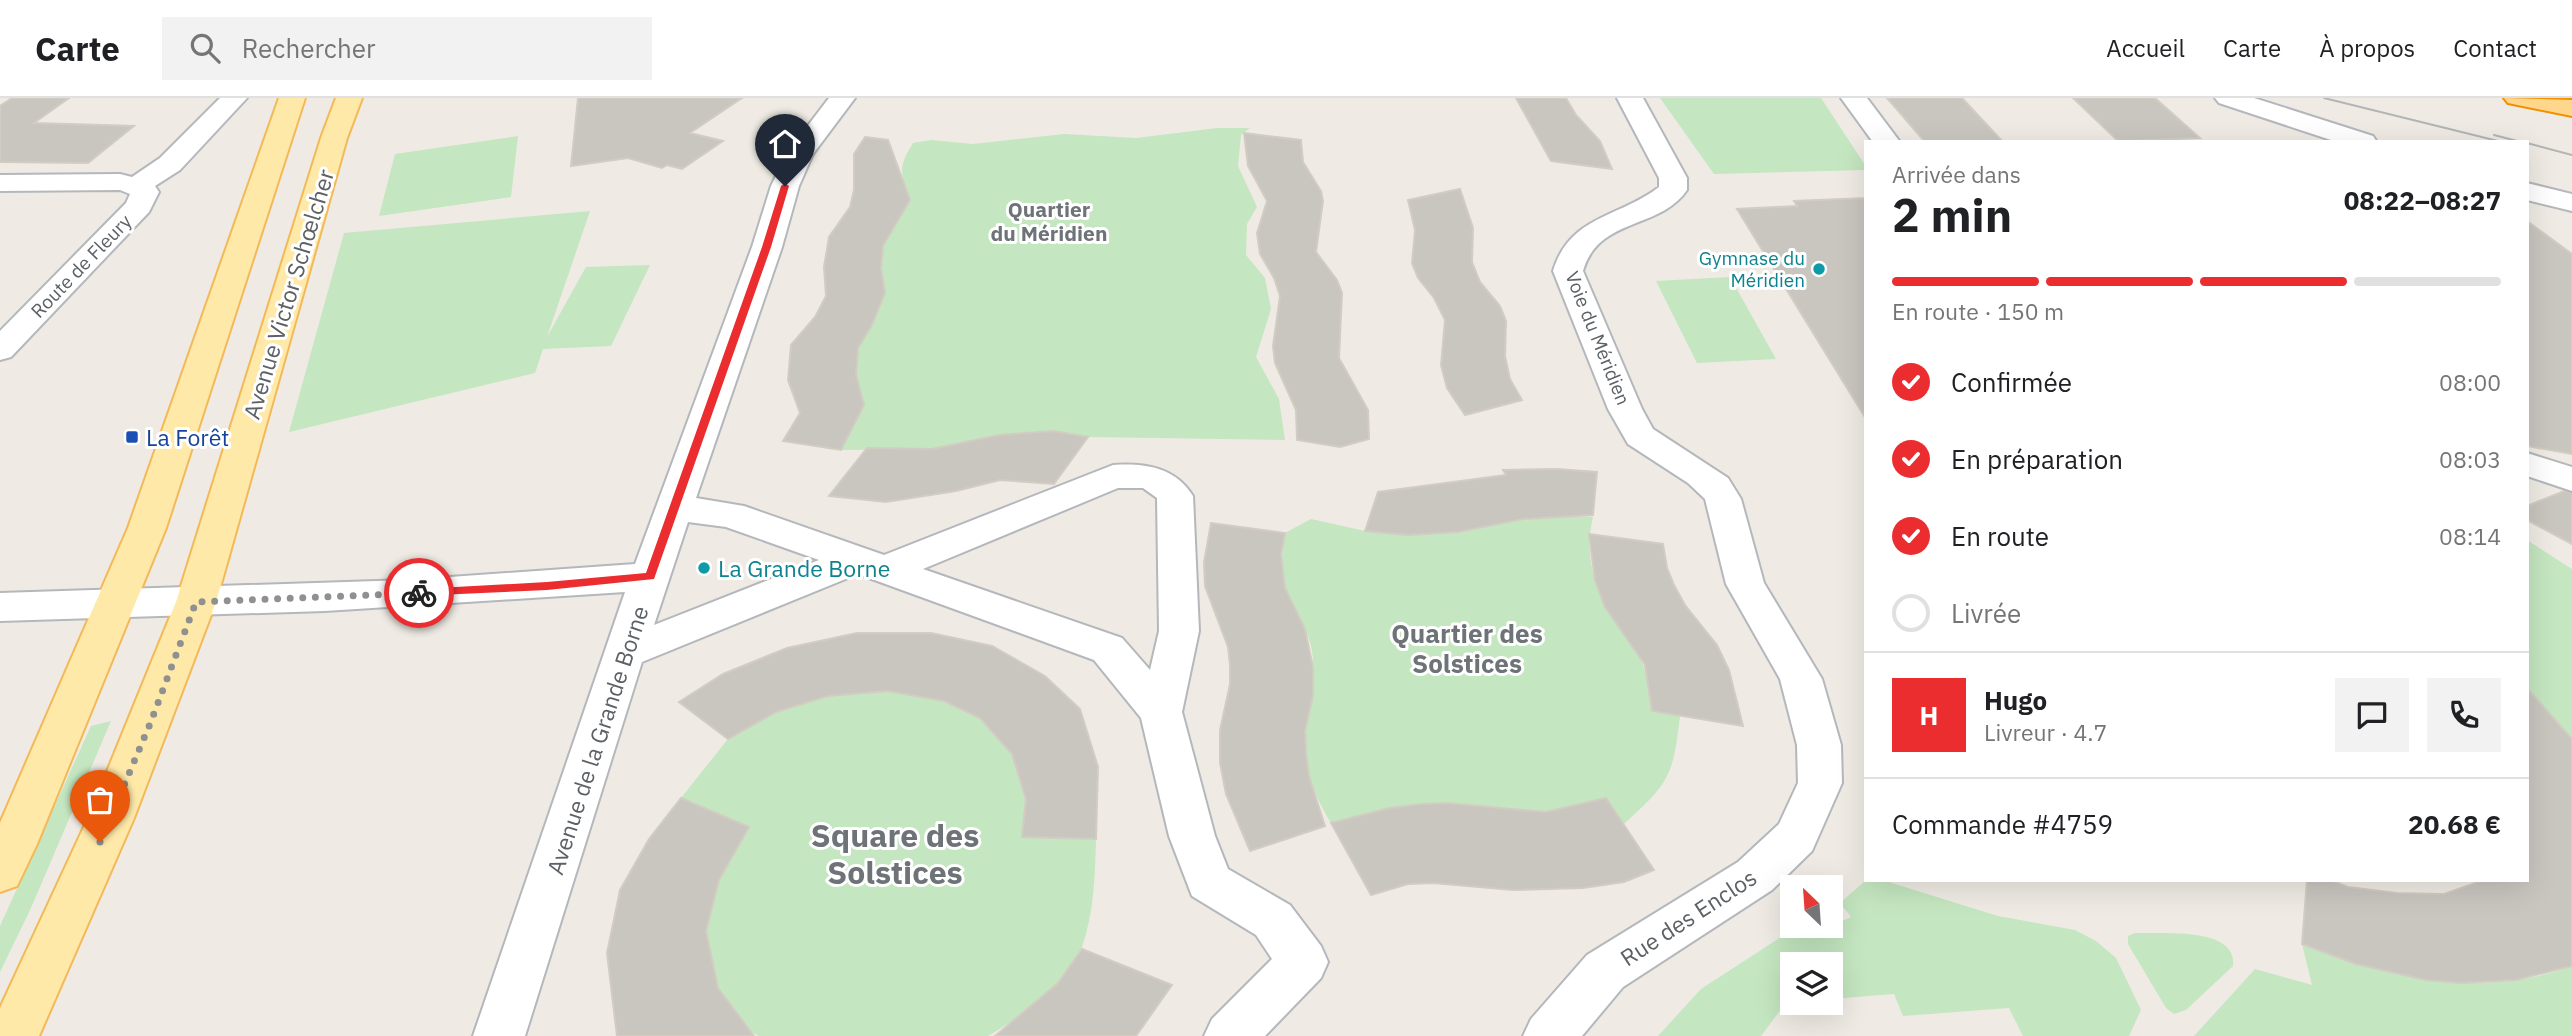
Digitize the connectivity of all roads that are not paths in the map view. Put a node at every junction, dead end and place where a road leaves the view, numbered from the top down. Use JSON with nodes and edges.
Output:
{"nodes":[{"id":1,"x":234,"y":98,"type":"edge"},
{"id":2,"x":292,"y":98,"type":"edge"},
{"id":3,"x":349,"y":98,"type":"edge"},
{"id":4,"x":842,"y":98,"type":"edge"},
{"id":5,"x":1630,"y":98,"type":"edge"},
{"id":6,"x":1854,"y":98,"type":"edge"},
{"id":7,"x":2228,"y":98,"type":"edge"},
{"id":8,"x":2517,"y":98,"type":"edge"},
{"id":9,"x":2572,"y":108,"type":"edge"},
{"id":10,"x":1886,"y":140,"type":"edge"},
{"id":11,"x":2358,"y":140,"type":"edge"},
{"id":12,"x":0,"y":183,"type":"edge"},
{"id":13,"x":136,"y":186,"type":"junction"},
{"id":14,"x":2529,"y":192,"type":"edge"},
{"id":15,"x":2572,"y":203,"type":"edge"},
{"id":16,"x":0,"y":350,"type":"edge"},
{"id":17,"x":1640,"y":436,"type":"joint"},
{"id":18,"x":2529,"y":465,"type":"edge"},
{"id":19,"x":2572,"y":479,"type":"edge"},
{"id":20,"x":675,"y":508,"type":"junction"},
{"id":21,"x":871,"y":565,"type":"junction"},
{"id":22,"x":650,"y":576,"type":"junction"},
{"id":23,"x":196,"y":602,"type":"junction"},
{"id":24,"x":116,"y":605,"type":"junction"},
{"id":25,"x":0,"y":607,"type":"edge"},
{"id":26,"x":626,"y":652,"type":"junction"},
{"id":27,"x":1161,"y":712,"type":"junction"},
{"id":28,"x":0,"y":872,"type":"edge"},
{"id":29,"x":13,"y":1036,"type":"edge"},
{"id":30,"x":499,"y":1036,"type":"edge"},
{"id":31,"x":1230,"y":1036,"type":"edge"},
{"id":32,"x":1549,"y":1036,"type":"edge"}],
"edges":[{"from":1,"to":13,"type":"street","name":"Route de Fleury"},
{"from":2,"to":24,"type":"main road"},
{"from":3,"to":23,"type":"main road","name":"Avenue Victor Schœlcher"},
{"from":4,"to":20,"type":"street","name":"Avenue de la Grande Borne"},
{"from":5,"to":17,"type":"street","name":"Voie du Méridien"},
{"from":6,"to":10,"type":"street"},
{"from":7,"to":11,"type":"street"},
{"from":8,"to":9,"type":"highway"},
{"from":12,"to":13,"type":"street"},
{"from":13,"to":16,"type":"street","name":"Route de Fleury"},
{"from":14,"to":15,"type":"street"},
{"from":17,"to":32,"type":"street","name":"Rue des Enclos"},
{"from":18,"to":19,"type":"street"},
{"from":20,"to":21,"type":"street"},
{"from":20,"to":22,"type":"street","name":"Avenue de la Grande Borne"},
{"from":21,"to":26,"type":"street"},
{"from":21,"to":27,"type":"street"},
{"from":21,"to":27,"type":"street"},
{"from":22,"to":23,"type":"street"},
{"from":22,"to":26,"type":"street","name":"Avenue de la Grande Borne"},
{"from":23,"to":24,"type":"street"},
{"from":23,"to":29,"type":"main road","name":"Avenue Victor Schœlcher"},
{"from":24,"to":25,"type":"street"},
{"from":24,"to":28,"type":"main road"},
{"from":26,"to":30,"type":"street","name":"Avenue de la Grande Borne"},
{"from":27,"to":31,"type":"street"}]}
